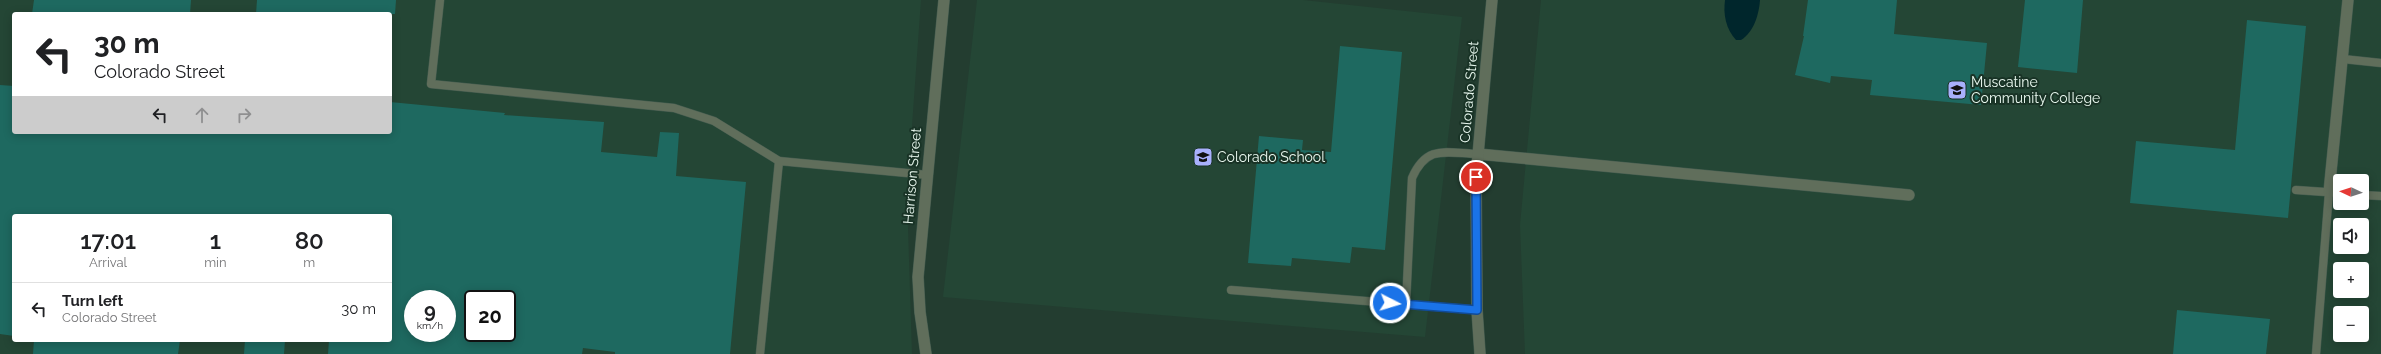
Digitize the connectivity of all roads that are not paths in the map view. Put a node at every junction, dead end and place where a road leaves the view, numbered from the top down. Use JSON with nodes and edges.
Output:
{"nodes":[{"id":1,"x":440,"y":0,"type":"edge"},
{"id":2,"x":944,"y":0,"type":"edge"},
{"id":3,"x":1492,"y":0,"type":"edge"},
{"id":4,"x":2348,"y":0,"type":"edge"},
{"id":5,"x":2342,"y":59,"type":"junction"},
{"id":6,"x":2381,"y":63,"type":"edge"},
{"id":7,"x":1478,"y":154,"type":"junction"},
{"id":8,"x":780,"y":161,"type":"junction"},
{"id":9,"x":2336,"y":174,"type":"edge"},
{"id":10,"x":928,"y":175,"type":"junction"},
{"id":11,"x":2296,"y":190,"type":"dead end"},
{"id":12,"x":2333,"y":193,"type":"edge"},
{"id":13,"x":1909,"y":195,"type":"dead end"},
{"id":14,"x":2369,"y":195,"type":"edge"},
{"id":15,"x":2381,"y":196,"type":"edge"},
{"id":16,"x":2333,"y":210,"type":"edge"},
{"id":17,"x":1231,"y":290,"type":"dead end"},
{"id":18,"x":1406,"y":304,"type":"junction"},
{"id":19,"x":1477,"y":310,"type":"junction"},
{"id":20,"x":760,"y":354,"type":"edge"},
{"id":21,"x":926,"y":354,"type":"edge"},
{"id":22,"x":1480,"y":354,"type":"edge"},
{"id":23,"x":2316,"y":354,"type":"edge"}],
"edges":[{"from":1,"to":8,"type":"lane"},
{"from":2,"to":10,"type":"street","name":"Harrison Street"},
{"from":3,"to":7,"type":"street","name":"Colorado Street"},
{"from":4,"to":5,"type":"street"},
{"from":5,"to":6,"type":"lane"},
{"from":5,"to":9,"type":"street"},
{"from":7,"to":13,"type":"street"},
{"from":7,"to":18,"type":"lane"},
{"from":7,"to":19,"type":"street","name":"Colorado Street"},
{"from":8,"to":10,"type":"lane"},
{"from":8,"to":20,"type":"lane"},
{"from":10,"to":21,"type":"street","name":"Harrison Street"},
{"from":11,"to":12,"type":"lane"},
{"from":14,"to":15,"type":"lane"},
{"from":16,"to":23,"type":"lane"},
{"from":17,"to":18,"type":"lane"},
{"from":18,"to":19,"type":"lane"},
{"from":19,"to":22,"type":"street","name":"Colorado Street"}]}
